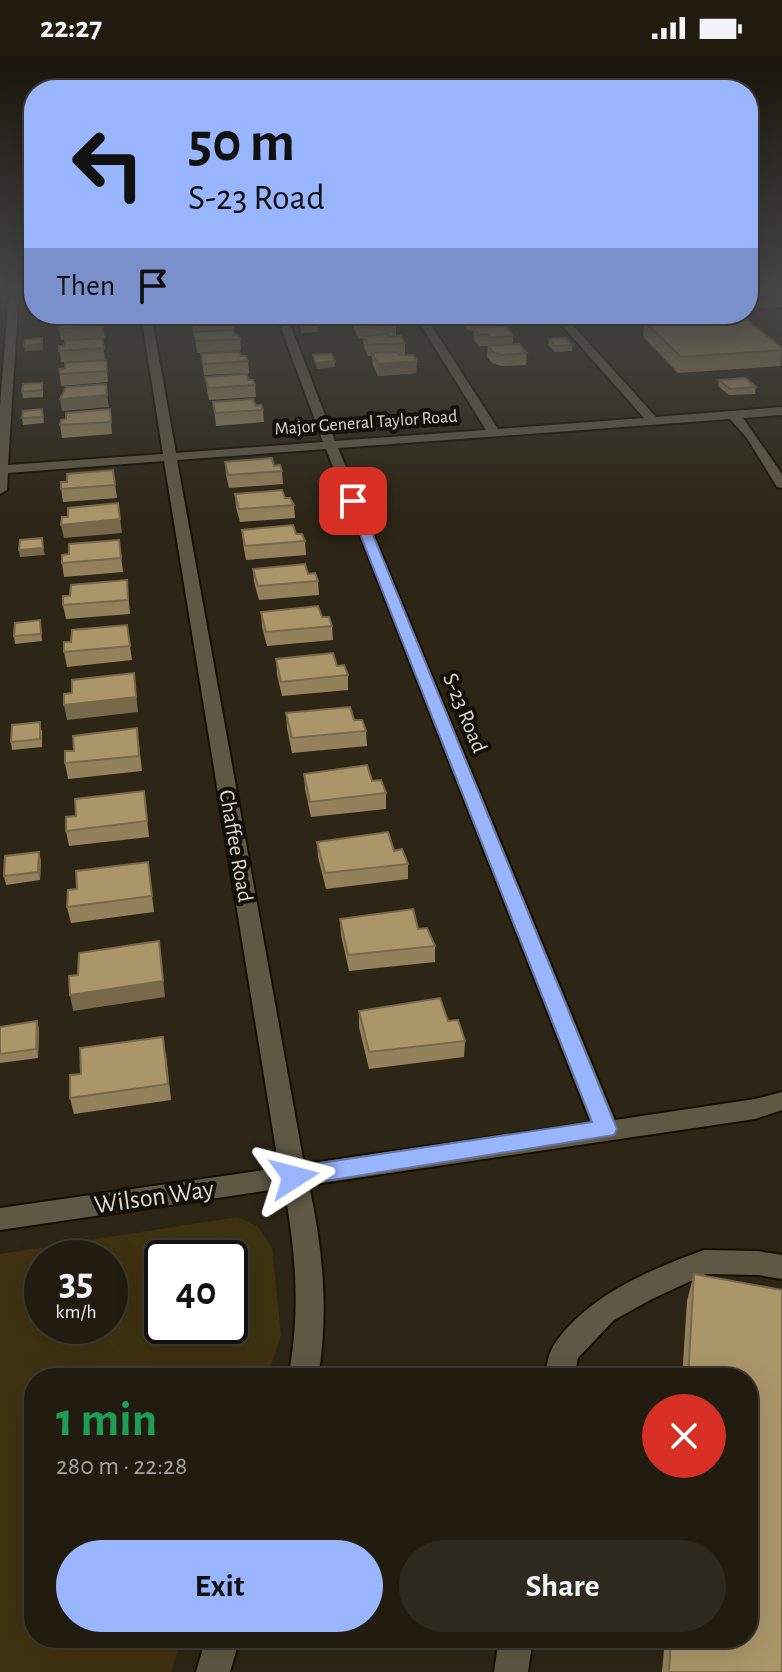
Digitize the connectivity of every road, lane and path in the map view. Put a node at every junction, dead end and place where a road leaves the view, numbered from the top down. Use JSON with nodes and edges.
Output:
{"nodes":[{"id":1,"x":9,"y":365,"type":"edge"},
{"id":2,"x":155,"y":365,"type":"edge"},
{"id":3,"x":300,"y":365,"type":"edge"},
{"id":4,"x":452,"y":365,"type":"edge"},
{"id":5,"x":603,"y":365,"type":"edge"},
{"id":6,"x":782,"y":411,"type":"edge"},
{"id":7,"x":732,"y":414,"type":"junction"},
{"id":8,"x":652,"y":420,"type":"junction"},
{"id":9,"x":493,"y":431,"type":"junction"},
{"id":10,"x":330,"y":444,"type":"junction"},
{"id":11,"x":170,"y":456,"type":"junction"},
{"id":12,"x":1,"y":470,"type":"edge"},
{"id":13,"x":782,"y":484,"type":"edge"},
{"id":14,"x":0,"y":490,"type":"edge"},
{"id":15,"x":782,"y":1101,"type":"edge"},
{"id":16,"x":606,"y":1129,"type":"junction"},
{"id":17,"x":294,"y":1177,"type":"junction"},
{"id":18,"x":0,"y":1219,"type":"edge"},
{"id":19,"x":782,"y":1267,"type":"edge"},
{"id":20,"x":305,"y":1368,"type":"edge"},
{"id":21,"x":561,"y":1368,"type":"edge"},
{"id":22,"x":220,"y":1648,"type":"edge"},
{"id":23,"x":515,"y":1648,"type":"edge"},
{"id":24,"x":213,"y":1672,"type":"edge"},
{"id":25,"x":511,"y":1672,"type":"edge"}],
"edges":[{"from":1,"to":12,"type":"street"},
{"from":2,"to":11,"type":"street","name":"Chaffee Road"},
{"from":3,"to":10,"type":"street","name":"S-23 Road"},
{"from":4,"to":9,"type":"street"},
{"from":5,"to":8,"type":"street"},
{"from":6,"to":7,"type":"street","name":"Major General Taylor Road"},
{"from":7,"to":8,"type":"street","name":"Major General Taylor Road"},
{"from":7,"to":13,"type":"street"},
{"from":8,"to":9,"type":"street","name":"Major General Taylor Road"},
{"from":9,"to":10,"type":"street","name":"Major General Taylor Road"},
{"from":10,"to":11,"type":"street","name":"Major General Taylor Road"},
{"from":10,"to":16,"type":"street","name":"S-23 Road"},
{"from":11,"to":12,"type":"street","name":"Major General Taylor Road"},
{"from":11,"to":17,"type":"street","name":"Chaffee Road"},
{"from":12,"to":14,"type":"street"},
{"from":15,"to":16,"type":"street","name":"Wilson Way"},
{"from":16,"to":17,"type":"street","name":"Wilson Way"},
{"from":17,"to":18,"type":"street","name":"Wilson Way"},
{"from":17,"to":20,"type":"street","name":"Chaffee Road"},
{"from":19,"to":21,"type":"street"},
{"from":22,"to":24,"type":"street"},
{"from":23,"to":25,"type":"street"}]}
